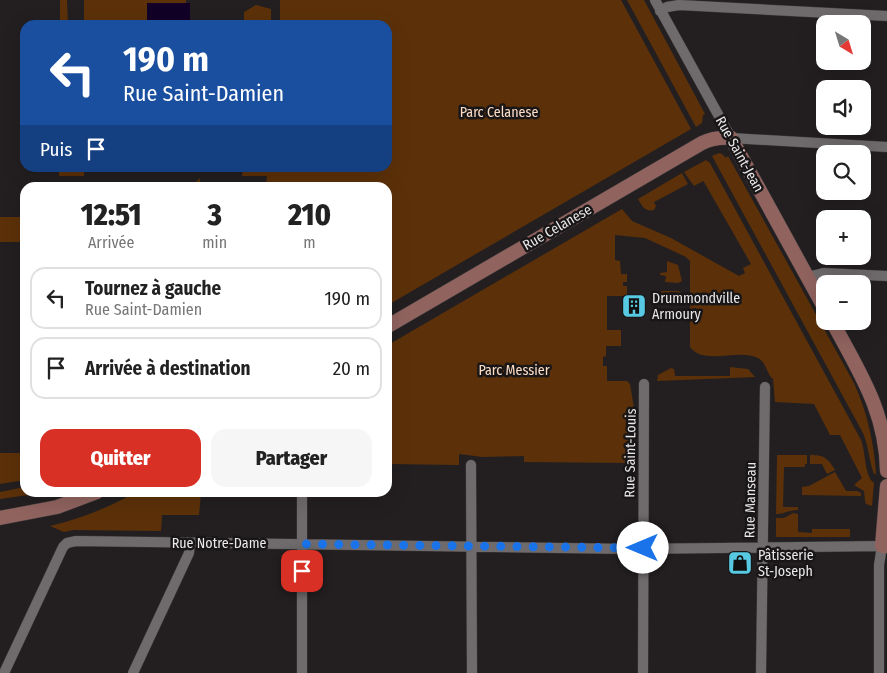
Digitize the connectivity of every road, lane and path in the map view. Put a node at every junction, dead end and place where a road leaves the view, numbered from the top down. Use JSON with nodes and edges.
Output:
{"nodes":[{"id":1,"x":655,"y":0,"type":"edge"},
{"id":2,"x":660,"y":11,"type":"junction"},
{"id":3,"x":887,"y":16,"type":"edge"},
{"id":4,"x":730,"y":138,"type":"junction"},
{"id":5,"x":887,"y":147,"type":"edge"},
{"id":6,"x":887,"y":276,"type":"edge"},
{"id":7,"x":808,"y":278,"type":"junction"},
{"id":8,"x":816,"y":293,"type":"edge"},
{"id":9,"x":392,"y":324,"type":"edge"},
{"id":10,"x":837,"y":330,"type":"edge"},
{"id":11,"x":644,"y":384,"type":"dead end"},
{"id":12,"x":765,"y":387,"type":"dead end"},
{"id":13,"x":882,"y":408,"type":"edge"},
{"id":14,"x":886,"y":448,"type":"edge"},
{"id":15,"x":471,"y":465,"type":"dead end"},
{"id":16,"x":887,"y":471,"type":"edge"},
{"id":17,"x":887,"y":486,"type":"edge"},
{"id":18,"x":84,"y":497,"type":"edge"},
{"id":19,"x":302,"y":497,"type":"edge"},
{"id":20,"x":0,"y":518,"type":"edge"},
{"id":21,"x":190,"y":543,"type":"junction"},
{"id":22,"x":301,"y":544,"type":"junction"},
{"id":23,"x":472,"y":546,"type":"junction"},
{"id":24,"x":885,"y":546,"type":"edge"},
{"id":25,"x":763,"y":547,"type":"junction"},
{"id":26,"x":643,"y":548,"type":"junction"},
{"id":27,"x":4,"y":673,"type":"edge"},
{"id":28,"x":133,"y":673,"type":"edge"},
{"id":29,"x":302,"y":673,"type":"edge"},
{"id":30,"x":472,"y":673,"type":"edge"},
{"id":31,"x":643,"y":673,"type":"edge"},
{"id":32,"x":761,"y":673,"type":"edge"},
{"id":33,"x":879,"y":673,"type":"edge"}],
"edges":[{"from":1,"to":2,"type":"street","name":"Rue Saint-Jean"},
{"from":2,"to":3,"type":"street"},
{"from":2,"to":4,"type":"street","name":"Rue Saint-Jean"},
{"from":4,"to":5,"type":"street"},
{"from":4,"to":7,"type":"street","name":"Rue Saint-Jean"},
{"from":4,"to":9,"type":"street","name":"Rue Celanese"},
{"from":6,"to":7,"type":"street"},
{"from":7,"to":8,"type":"street","name":"Rue Saint-Jean"},
{"from":10,"to":13,"type":"street"},
{"from":11,"to":26,"type":"street","name":"Rue Saint-Louis"},
{"from":12,"to":25,"type":"street","name":"Rue Manseau"},
{"from":13,"to":14,"type":"street"},
{"from":14,"to":16,"type":"street"},
{"from":15,"to":23,"type":"street"},
{"from":17,"to":24,"type":"street"},
{"from":18,"to":20,"type":"street"},
{"from":19,"to":22,"type":"street"},
{"from":21,"to":22,"type":"street","name":"Rue Notre-Dame"},
{"from":21,"to":27,"type":"street","name":"Rue Notre-Dame"},
{"from":21,"to":28,"type":"street"},
{"from":22,"to":23,"type":"street","name":"Rue Notre-Dame"},
{"from":22,"to":29,"type":"street"},
{"from":23,"to":26,"type":"street","name":"Rue Notre-Dame"},
{"from":23,"to":30,"type":"street"},
{"from":24,"to":25,"type":"street","name":"Rue Notre-Dame"},
{"from":24,"to":33,"type":"street"},
{"from":25,"to":26,"type":"street","name":"Rue Notre-Dame"},
{"from":25,"to":32,"type":"street","name":"Rue Manseau"},
{"from":26,"to":31,"type":"street","name":"Rue Saint-Louis"}]}
